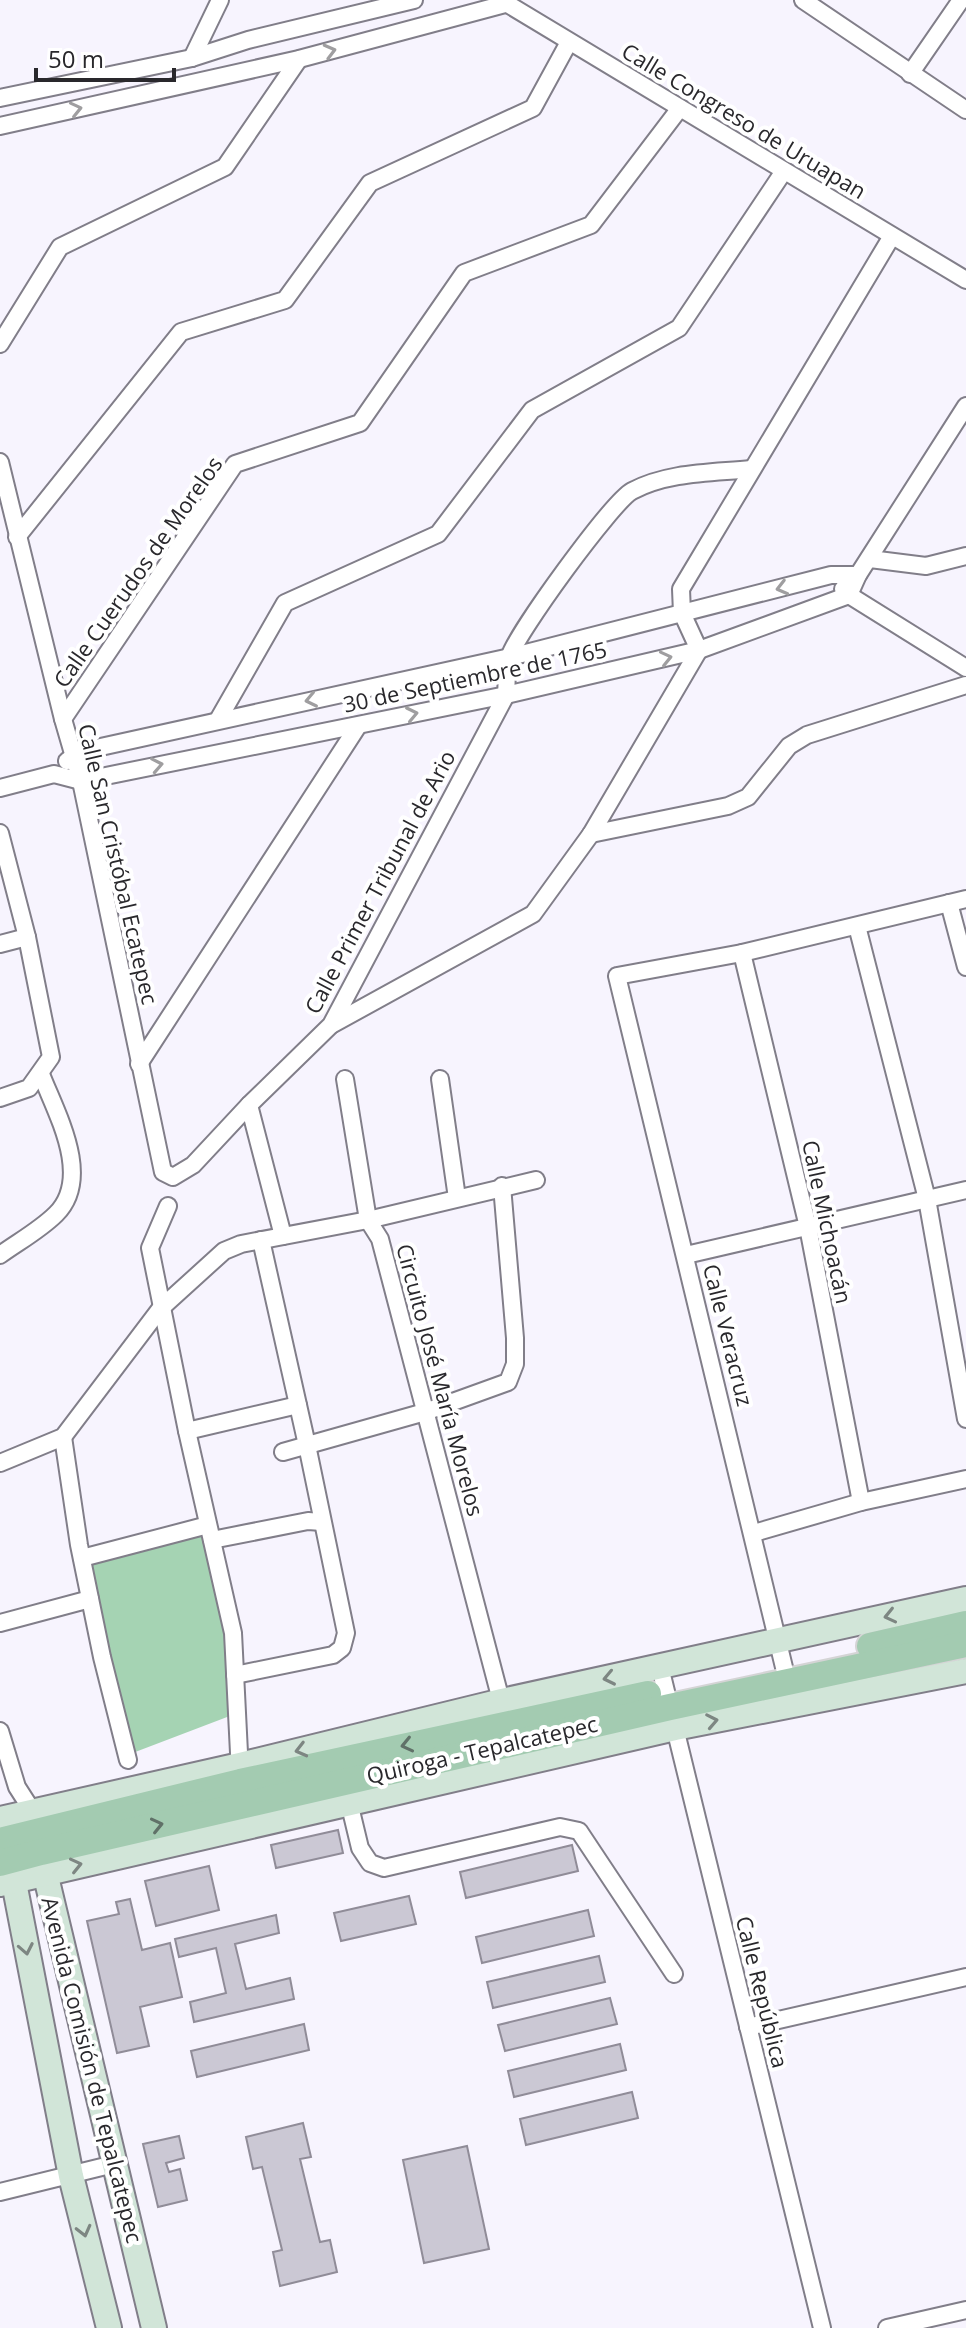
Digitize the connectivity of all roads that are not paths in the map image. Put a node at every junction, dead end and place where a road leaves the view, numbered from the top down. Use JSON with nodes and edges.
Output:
{"nodes":[{"id":1,"x":220,"y":0,"type":"edge"},
{"id":2,"x":414,"y":0,"type":"edge"},
{"id":3,"x":961,"y":0,"type":"edge"},
{"id":4,"x":503,"y":2,"type":"edge"},
{"id":5,"x":811,"y":2,"type":"edge"},
{"id":6,"x":248,"y":40,"type":"junction"},
{"id":7,"x":569,"y":42,"type":"junction"},
{"id":8,"x":192,"y":58,"type":"junction"},
{"id":9,"x":299,"y":59,"type":"junction"},
{"id":10,"x":257,"y":68,"type":"junction"},
{"id":11,"x":910,"y":74,"type":"junction"},
{"id":12,"x":0,"y":98,"type":"edge"},
{"id":13,"x":680,"y":108,"type":"junction"},
{"id":14,"x":966,"y":110,"type":"edge"},
{"id":15,"x":0,"y":126,"type":"edge"},
{"id":16,"x":784,"y":171,"type":"junction"},
{"id":17,"x":892,"y":236,"type":"junction"},
{"id":18,"x":966,"y":280,"type":"edge"},
{"id":19,"x":0,"y":344,"type":"edge"},
{"id":20,"x":966,"y":406,"type":"edge"},
{"id":21,"x":0,"y":462,"type":"edge"},
{"id":22,"x":751,"y":469,"type":"junction"},
{"id":23,"x":17,"y":537,"type":"junction"},
{"id":24,"x":966,"y":556,"type":"edge"},
{"id":25,"x":870,"y":559,"type":"junction"},
{"id":26,"x":831,"y":575,"type":"junction"},
{"id":27,"x":858,"y":575,"type":"junction"},
{"id":28,"x":849,"y":595,"type":"junction"},
{"id":29,"x":682,"y":613,"type":"junction"},
{"id":30,"x":699,"y":650,"type":"junction"},
{"id":31,"x":510,"y":657,"type":"junction"},
{"id":32,"x":966,"y":668,"type":"edge"},
{"id":33,"x":966,"y":685,"type":"edge"},
{"id":34,"x":506,"y":695,"type":"junction"},
{"id":35,"x":63,"y":719,"type":"junction"},
{"id":36,"x":218,"y":720,"type":"junction"},
{"id":37,"x":358,"y":726,"type":"junction"},
{"id":38,"x":74,"y":756,"type":"junction"},
{"id":39,"x":54,"y":774,"type":"junction"},
{"id":40,"x":81,"y":781,"type":"junction"},
{"id":41,"x":0,"y":788,"type":"edge"},
{"id":42,"x":0,"y":833,"type":"edge"},
{"id":43,"x":591,"y":834,"type":"junction"},
{"id":44,"x":966,"y":899,"type":"edge"},
{"id":45,"x":949,"y":903,"type":"junction"},
{"id":46,"x":857,"y":926,"type":"junction"},
{"id":47,"x":27,"y":937,"type":"junction"},
{"id":48,"x":0,"y":944,"type":"edge"},
{"id":49,"x":742,"y":953,"type":"junction"},
{"id":50,"x":966,"y":967,"type":"edge"},
{"id":51,"x":331,"y":1025,"type":"junction"},
{"id":52,"x":139,"y":1064,"type":"junction"},
{"id":53,"x":41,"y":1074,"type":"junction"},
{"id":54,"x":345,"y":1079,"type":"dead end"},
{"id":55,"x":440,"y":1079,"type":"dead end"},
{"id":56,"x":0,"y":1098,"type":"edge"},
{"id":57,"x":249,"y":1105,"type":"junction"},
{"id":58,"x":173,"y":1177,"type":"joint"},
{"id":59,"x":536,"y":1180,"type":"dead end"},
{"id":60,"x":502,"y":1186,"type":"junction"},
{"id":61,"x":966,"y":1190,"type":"edge"},
{"id":62,"x":457,"y":1198,"type":"junction"},
{"id":63,"x":927,"y":1199,"type":"junction"},
{"id":64,"x":168,"y":1206,"type":"dead end"},
{"id":65,"x":368,"y":1220,"type":"junction"},
{"id":66,"x":808,"y":1227,"type":"junction"},
{"id":67,"x":283,"y":1236,"type":"junction"},
{"id":68,"x":261,"y":1240,"type":"junction"},
{"id":69,"x":0,"y":1255,"type":"edge"},
{"id":70,"x":686,"y":1255,"type":"junction"},
{"id":71,"x":160,"y":1309,"type":"junction"},
{"id":72,"x":298,"y":1405,"type":"junction"},
{"id":73,"x":425,"y":1412,"type":"junction"},
{"id":74,"x":966,"y":1419,"type":"edge"},
{"id":75,"x":187,"y":1431,"type":"junction"},
{"id":76,"x":63,"y":1437,"type":"junction"},
{"id":77,"x":307,"y":1445,"type":"junction"},
{"id":78,"x":283,"y":1452,"type":"dead end"},
{"id":79,"x":0,"y":1463,"type":"edge"},
{"id":80,"x":966,"y":1479,"type":"edge"},
{"id":81,"x":861,"y":1502,"type":"junction"},
{"id":82,"x":322,"y":1522,"type":"junction"},
{"id":83,"x":210,"y":1532,"type":"junction"},
{"id":84,"x":754,"y":1533,"type":"junction"},
{"id":85,"x":81,"y":1551,"type":"junction"},
{"id":86,"x":90,"y":1599,"type":"junction"},
{"id":87,"x":966,"y":1599,"type":"edge"},
{"id":88,"x":0,"y":1623,"type":"edge"},
{"id":89,"x":966,"y":1624,"type":"edge"},
{"id":90,"x":966,"y":1644,"type":"edge"},
{"id":91,"x":966,"y":1671,"type":"edge"},
{"id":92,"x":786,"y":1673,"type":"junction"},
{"id":93,"x":235,"y":1675,"type":"junction"},
{"id":94,"x":668,"y":1698,"type":"junction"},
{"id":95,"x":504,"y":1712,"type":"junction"},
{"id":96,"x":0,"y":1731,"type":"edge"},
{"id":97,"x":128,"y":1760,"type":"dead end"},
{"id":98,"x":342,"y":1771,"type":"junction"},
{"id":99,"x":240,"y":1774,"type":"junction"},
{"id":100,"x":16,"y":1848,"type":"edge"},
{"id":101,"x":674,"y":1974,"type":"dead end"},
{"id":102,"x":966,"y":1977,"type":"edge"},
{"id":103,"x":748,"y":2027,"type":"junction"},
{"id":104,"x":114,"y":2164,"type":"junction"},
{"id":105,"x":71,"y":2176,"type":"junction"},
{"id":106,"x":0,"y":2192,"type":"edge"},
{"id":107,"x":966,"y":2310,"type":"edge"},
{"id":108,"x":109,"y":2328,"type":"edge"},
{"id":109,"x":154,"y":2328,"type":"edge"},
{"id":110,"x":822,"y":2328,"type":"edge"},
{"id":111,"x":887,"y":2328,"type":"edge"}],
"edges":[{"from":1,"to":8,"type":"street"},
{"from":2,"to":6,"type":"street"},
{"from":3,"to":11,"type":"street"},
{"from":4,"to":7,"type":"street","name":"Calle Congreso de Uruapan"},
{"from":9,"to":4,"type":"street","one_way":true},
{"from":5,"to":11,"type":"street"},
{"from":6,"to":8,"type":"street"},
{"from":6,"to":10,"type":"street"},
{"from":7,"to":13,"type":"street","name":"Calle Congreso de Uruapan"},
{"from":7,"to":23,"type":"street"},
{"from":8,"to":12,"type":"street"},
{"from":9,"to":10,"type":"street"},
{"from":9,"to":19,"type":"street"},
{"from":15,"to":10,"type":"street","one_way":true},
{"from":11,"to":14,"type":"street"},
{"from":13,"to":16,"type":"street","name":"Calle Congreso de Uruapan"},
{"from":13,"to":35,"type":"street","name":"Calle Cuerudos de Morelos"},
{"from":16,"to":17,"type":"street","name":"Calle Congreso de Uruapan"},
{"from":16,"to":36,"type":"street"},
{"from":17,"to":18,"type":"street","name":"Calle Congreso de Uruapan"},
{"from":17,"to":22,"type":"street"},
{"from":20,"to":25,"type":"street"},
{"from":21,"to":23,"type":"street","name":"Calle San Cristóbal Ecatepec"},
{"from":22,"to":29,"type":"street"},
{"from":22,"to":31,"type":"street"},
{"from":23,"to":35,"type":"street","name":"Calle San Cristóbal Ecatepec"},
{"from":24,"to":25,"type":"street"},
{"from":25,"to":27,"type":"street"},
{"from":26,"to":27,"type":"street","name":"30 de Septiembre de 1765"},
{"from":26,"to":28,"type":"street"},
{"from":26,"to":29,"type":"street","name":"30 de Septiembre de 1765","one_way":true},
{"from":27,"to":28,"type":"street"},
{"from":28,"to":30,"type":"street","name":"30 de Septiembre de 1765"},
{"from":28,"to":32,"type":"street"},
{"from":29,"to":30,"type":"street"},
{"from":29,"to":31,"type":"street","name":"30 de Septiembre de 1765"},
{"from":34,"to":30,"type":"street","name":"30 de Septiembre de 1765","one_way":true},
{"from":30,"to":43,"type":"street"},
{"from":31,"to":34,"type":"street"},
{"from":31,"to":36,"type":"street","name":"30 de Septiembre de 1765","one_way":true},
{"from":33,"to":43,"type":"street"},
{"from":37,"to":34,"type":"street","name":"30 de Septiembre de 1765","one_way":true},
{"from":34,"to":51,"type":"street","name":"Calle Primer Tribunal de Ario"},
{"from":35,"to":38,"type":"street","name":"Calle San Cristóbal Ecatepec"},
{"from":36,"to":38,"type":"street","name":"30 de Septiembre de 1765"},
{"from":40,"to":37,"type":"street","name":"30 de Septiembre de 1765","one_way":true},
{"from":37,"to":52,"type":"street"},
{"from":38,"to":39,"type":"street"},
{"from":38,"to":40,"type":"street","name":"Calle San Cristóbal Ecatepec"},
{"from":39,"to":40,"type":"street"},
{"from":39,"to":41,"type":"street"},
{"from":40,"to":52,"type":"street","name":"Calle San Cristóbal Ecatepec"},
{"from":42,"to":47,"type":"street"},
{"from":43,"to":51,"type":"street"},
{"from":44,"to":45,"type":"street"},
{"from":45,"to":46,"type":"street"},
{"from":45,"to":50,"type":"street"},
{"from":46,"to":49,"type":"street"},
{"from":46,"to":63,"type":"street"},
{"from":47,"to":48,"type":"street"},
{"from":47,"to":53,"type":"street"},
{"from":49,"to":66,"type":"street","name":"Calle Michoacán"},
{"from":49,"to":70,"type":"street","name":"Calle Veracruz"},
{"from":51,"to":57,"type":"street","name":"Calle Primer Tribunal de Ario"},
{"from":52,"to":58,"type":"street","name":"Calle San Cristóbal Ecatepec"},
{"from":53,"to":56,"type":"street"},
{"from":53,"to":69,"type":"street"},
{"from":54,"to":65,"type":"street","name":"Circuito José María Morelos"},
{"from":55,"to":62,"type":"street"},
{"from":57,"to":58,"type":"street","name":"Calle Primer Tribunal de Ario"},
{"from":57,"to":67,"type":"street"},
{"from":59,"to":60,"type":"street"},
{"from":60,"to":62,"type":"street"},
{"from":60,"to":73,"type":"street"},
{"from":61,"to":63,"type":"street"},
{"from":62,"to":65,"type":"street"},
{"from":63,"to":66,"type":"street"},
{"from":63,"to":74,"type":"street"},
{"from":64,"to":71,"type":"street"},
{"from":65,"to":67,"type":"street"},
{"from":65,"to":73,"type":"street","name":"Circuito José María Morelos"},
{"from":66,"to":70,"type":"street"},
{"from":66,"to":81,"type":"street","name":"Calle Michoacán"},
{"from":67,"to":68,"type":"street"},
{"from":68,"to":71,"type":"street"},
{"from":68,"to":72,"type":"street"},
{"from":70,"to":84,"type":"street","name":"Calle Veracruz"},
{"from":71,"to":75,"type":"street"},
{"from":71,"to":76,"type":"street"},
{"from":72,"to":75,"type":"street"},
{"from":72,"to":77,"type":"street"},
{"from":73,"to":77,"type":"street"},
{"from":73,"to":95,"type":"street","name":"Circuito José María Morelos"},
{"from":75,"to":83,"type":"street"},
{"from":76,"to":79,"type":"street"},
{"from":76,"to":85,"type":"street"},
{"from":77,"to":78,"type":"street"},
{"from":77,"to":82,"type":"street"},
{"from":80,"to":81,"type":"street"},
{"from":81,"to":84,"type":"street"},
{"from":82,"to":83,"type":"street"},
{"from":82,"to":93,"type":"street"},
{"from":83,"to":85,"type":"street"},
{"from":83,"to":93,"type":"street"},
{"from":84,"to":92,"type":"street","name":"Calle Veracruz"},
{"from":85,"to":86,"type":"street"},
{"from":86,"to":88,"type":"street"},
{"from":86,"to":97,"type":"street"},
{"from":87,"to":92,"type":"street","one_way":true},
{"from":89,"to":92,"type":"main road","name":"Quiroga - Tepalcatepec"},
{"from":90,"to":92,"type":"main road","name":"Quiroga - Tepalcatepec"},
{"from":91,"to":92,"type":"street"},
{"from":92,"to":94,"type":"main road","name":"Quiroga - Tepalcatepec"},
{"from":94,"to":92,"type":"street","one_way":true},
{"from":93,"to":99,"type":"street"},
{"from":94,"to":95,"type":"main road","name":"Quiroga - Tepalcatepec","one_way":true},
{"from":94,"to":98,"type":"main road","name":"Quiroga - Tepalcatepec"},
{"from":94,"to":103,"type":"street","name":"Calle República"},
{"from":95,"to":98,"type":"main road","name":"Quiroga - Tepalcatepec","one_way":true},
{"from":96,"to":100,"type":"street"},
{"from":98,"to":99,"type":"main road","name":"Quiroga - Tepalcatepec","one_way":true},
{"from":100,"to":98,"type":"main road","name":"Quiroga - Tepalcatepec","one_way":true},
{"from":98,"to":101,"type":"street"},
{"from":99,"to":100,"type":"main road","name":"Quiroga - Tepalcatepec"},
{"from":100,"to":104,"type":"street","name":"Avenida Comisión de Tepalcatepec"},
{"from":100,"to":105,"type":"street","name":"Avenida Comisión de Tepalcatepec","one_way":true},
{"from":102,"to":103,"type":"street"},
{"from":103,"to":110,"type":"street","name":"Calle República"},
{"from":104,"to":105,"type":"street"},
{"from":104,"to":109,"type":"street","name":"Avenida Comisión de Tepalcatepec"},
{"from":105,"to":106,"type":"street"},
{"from":105,"to":108,"type":"street","name":"Avenida Comisión de Tepalcatepec","one_way":true},
{"from":107,"to":111,"type":"street"}]}
